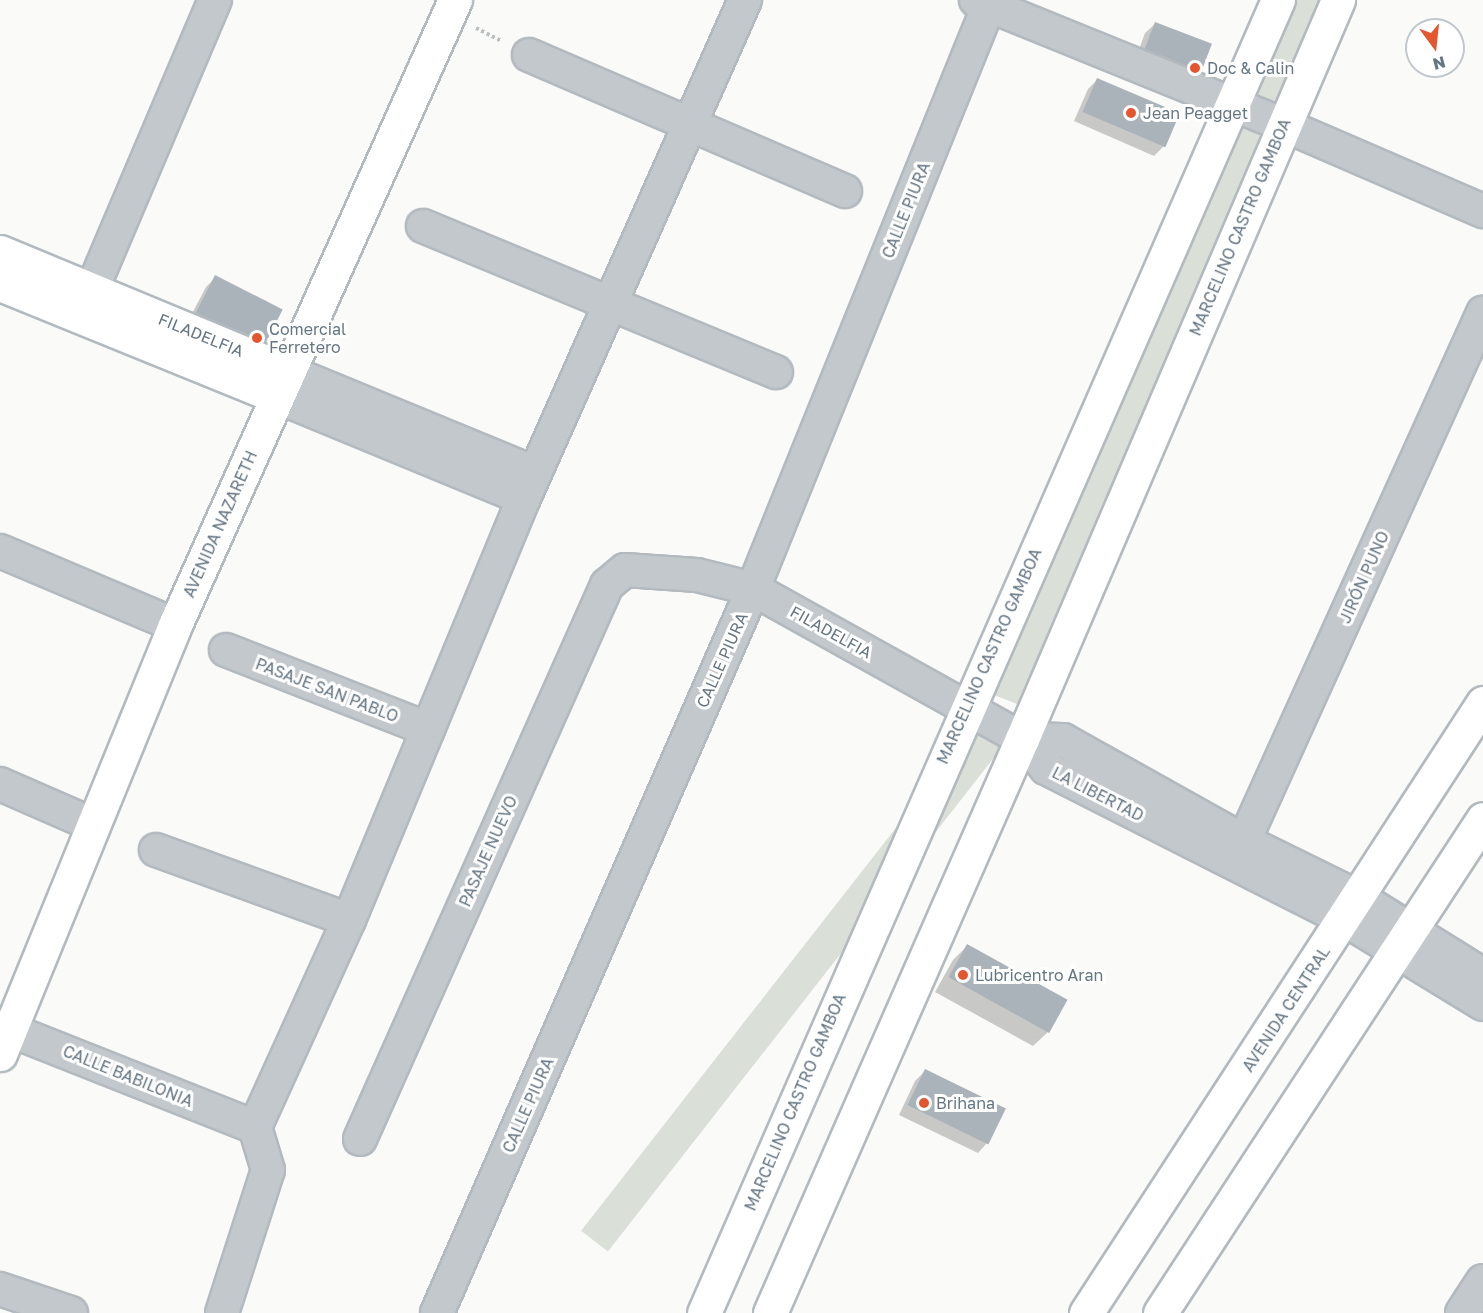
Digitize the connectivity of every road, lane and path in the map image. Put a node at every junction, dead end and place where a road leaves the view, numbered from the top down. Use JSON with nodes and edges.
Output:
{"nodes":[{"id":1,"x":214,"y":0,"type":"edge"},
{"id":2,"x":745,"y":0,"type":"edge"},
{"id":3,"x":1278,"y":0,"type":"edge"},
{"id":4,"x":1338,"y":0,"type":"edge"},
{"id":5,"x":985,"y":2,"type":"edge"},
{"id":6,"x":451,"y":7,"type":"edge"},
{"id":7,"x":529,"y":55,"type":"joint"},
{"id":8,"x":1232,"y":105,"type":"junction"},
{"id":9,"x":689,"y":124,"type":"junction"},
{"id":10,"x":1284,"y":124,"type":"junction"},
{"id":11,"x":845,"y":191,"type":"dead end"},
{"id":12,"x":1483,"y":211,"type":"edge"},
{"id":13,"x":423,"y":226,"type":"dead end"},
{"id":14,"x":0,"y":252,"type":"edge"},
{"id":15,"x":0,"y":284,"type":"edge"},
{"id":16,"x":610,"y":303,"type":"junction"},
{"id":17,"x":86,"y":304,"type":"junction"},
{"id":18,"x":1483,"y":313,"type":"edge"},
{"id":19,"x":776,"y":372,"type":"dead end"},
{"id":20,"x":281,"y":384,"type":"junction"},
{"id":21,"x":530,"y":486,"type":"junction"},
{"id":22,"x":0,"y":551,"type":"edge"},
{"id":23,"x":625,"y":570,"type":"joint"},
{"id":24,"x":753,"y":589,"type":"junction"},
{"id":25,"x":175,"y":625,"type":"junction"},
{"id":26,"x":225,"y":650,"type":"dead end"},
{"id":27,"x":1483,"y":703,"type":"edge"},
{"id":28,"x":966,"y":708,"type":"junction"},
{"id":29,"x":428,"y":729,"type":"junction"},
{"id":30,"x":1022,"y":739,"type":"junction"},
{"id":31,"x":0,"y":784,"type":"edge"},
{"id":32,"x":1483,"y":819,"type":"edge"},
{"id":33,"x":94,"y":825,"type":"junction"},
{"id":34,"x":1244,"y":841,"type":"junction"},
{"id":35,"x":156,"y":850,"type":"dead end"},
{"id":36,"x":1351,"y":908,"type":"junction"},
{"id":37,"x":350,"y":920,"type":"junction"},
{"id":38,"x":1406,"y":940,"type":"junction"},
{"id":39,"x":1483,"y":975,"type":"edge"},
{"id":40,"x":1483,"y":1004,"type":"edge"},
{"id":41,"x":3,"y":1036,"type":"edge"},
{"id":42,"x":255,"y":1127,"type":"junction"},
{"id":43,"x":360,"y":1139,"type":"dead end"},
{"id":44,"x":1483,"y":1281,"type":"edge"},
{"id":45,"x":0,"y":1289,"type":"edge"},
{"id":46,"x":71,"y":1313,"type":"edge"},
{"id":47,"x":222,"y":1313,"type":"edge"},
{"id":48,"x":437,"y":1313,"type":"edge"},
{"id":49,"x":704,"y":1313,"type":"edge"},
{"id":50,"x":770,"y":1313,"type":"edge"},
{"id":51,"x":1086,"y":1313,"type":"edge"},
{"id":52,"x":1160,"y":1313,"type":"edge"},
{"id":53,"x":1462,"y":1313,"type":"edge"}],
"edges":[{"from":1,"to":17,"type":"street"},
{"from":2,"to":9,"type":"street"},
{"from":3,"to":8,"type":"main road","name":"MARCELINO CASTRO GAMBOA"},
{"from":4,"to":10,"type":"main road","name":"MARCELINO CASTRO GAMBOA"},
{"from":5,"to":8,"type":"street"},
{"from":5,"to":24,"type":"street","name":"CALLE PIURA"},
{"from":6,"to":7,"type":"path"},
{"from":6,"to":20,"type":"main road","name":"AVENIDA NAZARETH"},
{"from":7,"to":9,"type":"street"},
{"from":8,"to":10,"type":"street"},
{"from":8,"to":28,"type":"main road","name":"MARCELINO CASTRO GAMBOA"},
{"from":9,"to":11,"type":"street"},
{"from":9,"to":16,"type":"street"},
{"from":10,"to":12,"type":"street"},
{"from":10,"to":30,"type":"main road","name":"MARCELINO CASTRO GAMBOA"},
{"from":13,"to":16,"type":"street"},
{"from":14,"to":17,"type":"main road","name":"FILADELFIA"},
{"from":15,"to":17,"type":"main road","name":"FILADELFIA"},
{"from":16,"to":19,"type":"street"},
{"from":16,"to":21,"type":"street"},
{"from":17,"to":20,"type":"main road","name":"FILADELFIA"},
{"from":18,"to":34,"type":"street","name":"JIRÓN PUNO"},
{"from":20,"to":21,"type":"street","name":"FILADELFIA"},
{"from":20,"to":25,"type":"main road","name":"AVENIDA NAZARETH"},
{"from":21,"to":29,"type":"street"},
{"from":22,"to":25,"type":"street"},
{"from":23,"to":24,"type":"street","name":"FILADELFIA"},
{"from":23,"to":43,"type":"street","name":"PASAJE NUEVO"},
{"from":24,"to":28,"type":"street","name":"FILADELFIA"},
{"from":24,"to":48,"type":"street","name":"CALLE PIURA"},
{"from":25,"to":33,"type":"main road","name":"AVENIDA NAZARETH"},
{"from":26,"to":29,"type":"street","name":"PASAJE SAN PABLO"},
{"from":27,"to":36,"type":"main road","name":"AVENIDA CENTRAL"},
{"from":28,"to":30,"type":"street","name":"FILADELFIA"},
{"from":28,"to":49,"type":"main road","name":"MARCELINO CASTRO GAMBOA"},
{"from":29,"to":37,"type":"street"},
{"from":30,"to":34,"type":"street","name":"LA LIBERTAD"},
{"from":30,"to":36,"type":"street","name":"LA LIBERTAD"},
{"from":30,"to":50,"type":"main road","name":"MARCELINO CASTRO GAMBOA"},
{"from":31,"to":33,"type":"street"},
{"from":32,"to":38,"type":"main road"},
{"from":33,"to":41,"type":"main road","name":"AVENIDA NAZARETH"},
{"from":34,"to":36,"type":"street","name":"LA LIBERTAD"},
{"from":35,"to":37,"type":"street"},
{"from":36,"to":38,"type":"street","name":"LA LIBERTAD"},
{"from":36,"to":51,"type":"main road","name":"AVENIDA CENTRAL"},
{"from":37,"to":42,"type":"street"},
{"from":38,"to":39,"type":"street","name":"LA LIBERTAD"},
{"from":38,"to":40,"type":"street","name":"LA LIBERTAD"},
{"from":38,"to":52,"type":"main road"},
{"from":41,"to":42,"type":"street","name":"CALLE BABILONIA"},
{"from":42,"to":47,"type":"street"},
{"from":44,"to":53,"type":"street"},
{"from":45,"to":46,"type":"street"}]}
